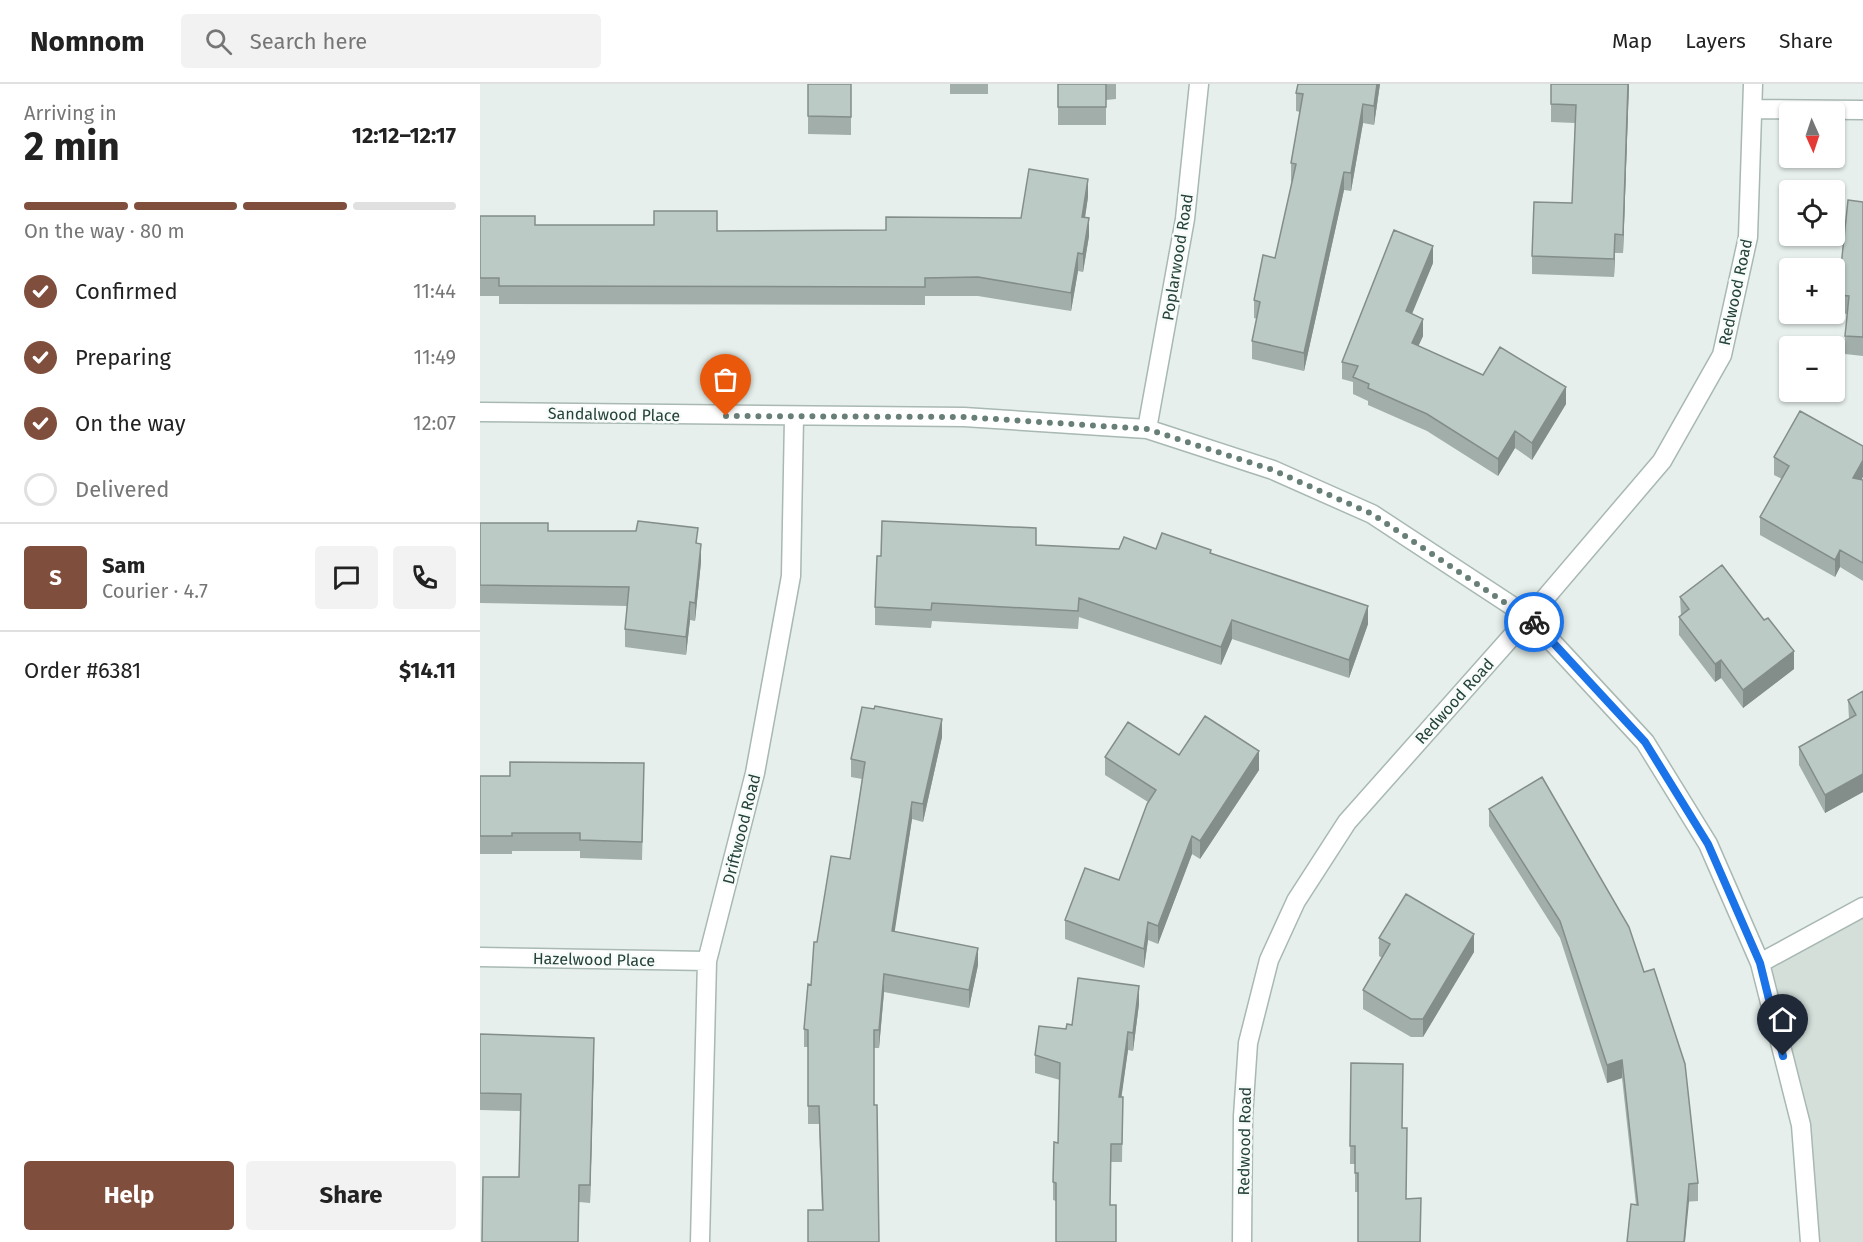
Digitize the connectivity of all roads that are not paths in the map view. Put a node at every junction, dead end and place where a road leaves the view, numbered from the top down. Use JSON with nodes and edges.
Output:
{"nodes":[{"id":1,"x":1199,"y":84,"type":"edge"},
{"id":2,"x":1753,"y":84,"type":"edge"},
{"id":3,"x":1753,"y":110,"type":"junction"},
{"id":4,"x":1863,"y":110,"type":"edge"},
{"id":5,"x":480,"y":412,"type":"edge"},
{"id":6,"x":794,"y":418,"type":"junction"},
{"id":7,"x":1147,"y":429,"type":"junction"},
{"id":8,"x":1529,"y":617,"type":"junction"},
{"id":9,"x":1863,"y":907,"type":"edge"},
{"id":10,"x":480,"y":957,"type":"edge"},
{"id":11,"x":707,"y":961,"type":"junction"},
{"id":12,"x":1760,"y":963,"type":"junction"},
{"id":13,"x":700,"y":1242,"type":"edge"},
{"id":14,"x":1242,"y":1242,"type":"edge"},
{"id":15,"x":1810,"y":1242,"type":"edge"}],
"edges":[{"from":1,"to":7,"type":"street","name":"Poplarwood Road"},
{"from":2,"to":3,"type":"street","name":"Redwood Road"},
{"from":3,"to":4,"type":"street"},
{"from":3,"to":8,"type":"street","name":"Redwood Road"},
{"from":5,"to":6,"type":"street","name":"Sandalwood Place"},
{"from":6,"to":7,"type":"street","name":"Sandalwood Place"},
{"from":6,"to":11,"type":"street","name":"Driftwood Road"},
{"from":7,"to":8,"type":"street","name":"Sandalwood Place"},
{"from":8,"to":12,"type":"street","name":"Sandalwood Place"},
{"from":8,"to":14,"type":"street","name":"Redwood Road"},
{"from":9,"to":12,"type":"street"},
{"from":10,"to":11,"type":"street","name":"Hazelwood Place"},
{"from":11,"to":13,"type":"street","name":"Driftwood Road"},
{"from":12,"to":15,"type":"street","name":"Sandalwood Place"}]}
